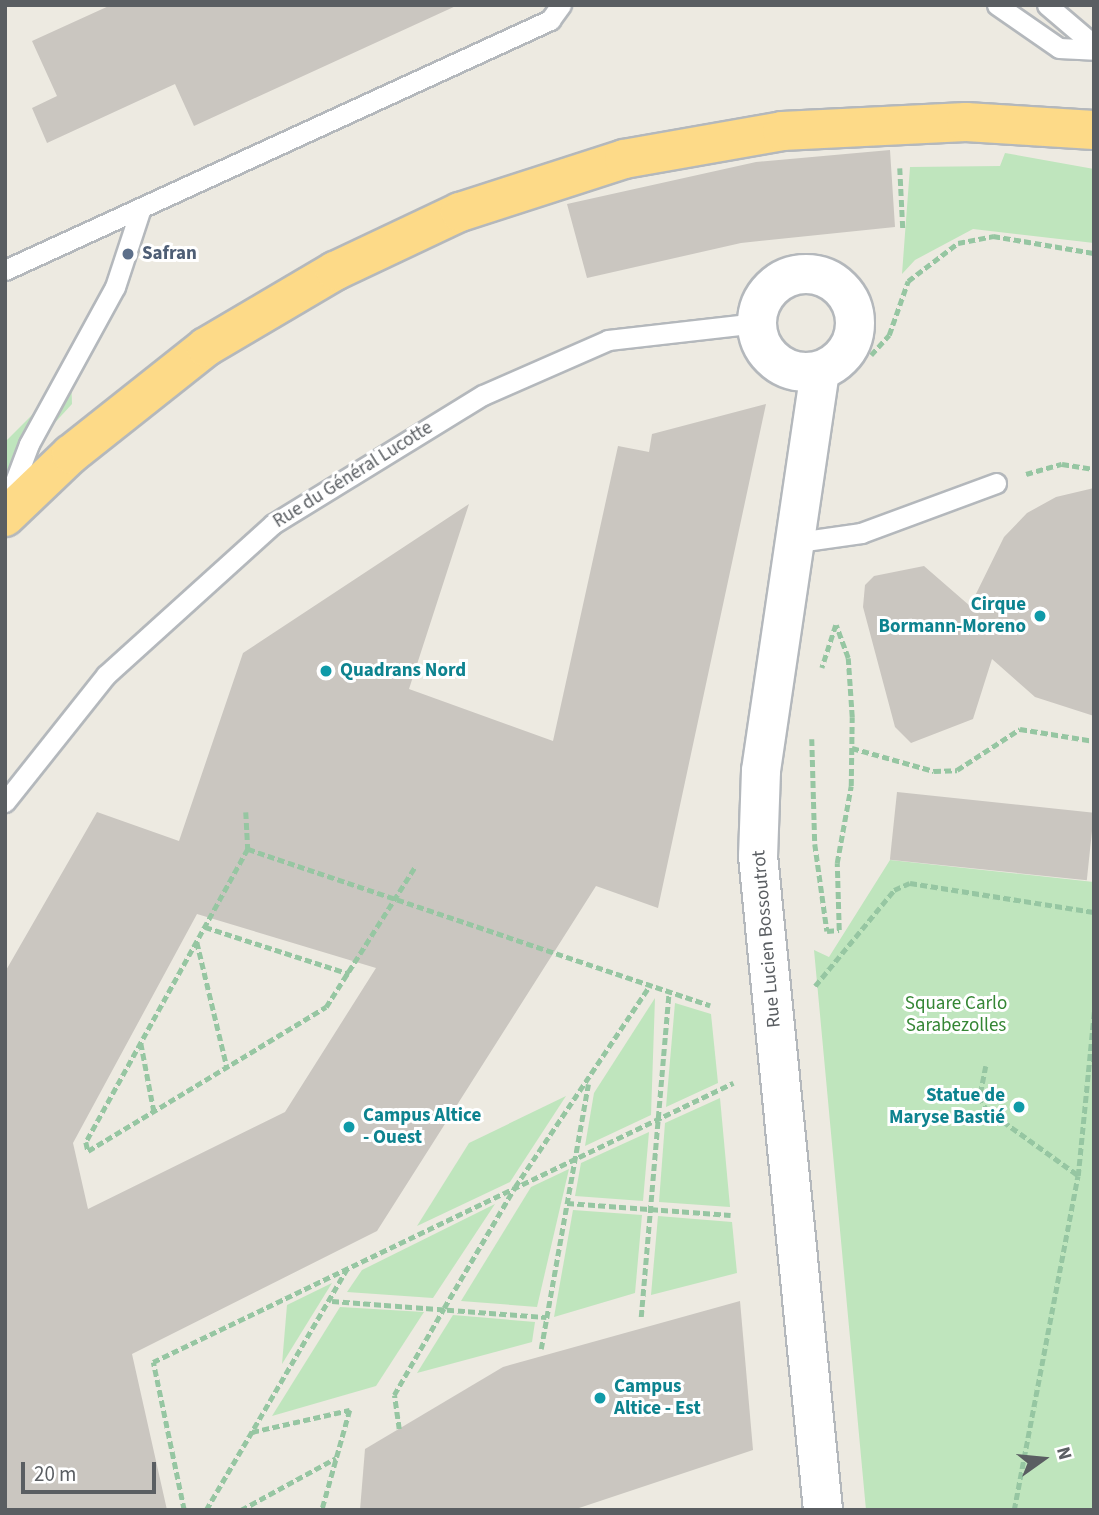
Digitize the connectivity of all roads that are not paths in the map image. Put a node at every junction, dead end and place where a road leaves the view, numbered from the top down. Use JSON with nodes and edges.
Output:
{"nodes":[{"id":1,"x":561,"y":5,"type":"edge"},
{"id":2,"x":997,"y":5,"type":"edge"},
{"id":3,"x":1048,"y":5,"type":"edge"},
{"id":4,"x":1094,"y":47,"type":"edge"},
{"id":5,"x":1094,"y":130,"type":"edge"},
{"id":6,"x":141,"y":208,"type":"junction"},
{"id":7,"x":5,"y":271,"type":"edge"},
{"id":8,"x":757,"y":323,"type":"junction"},
{"id":9,"x":820,"y":371,"type":"junction"},
{"id":10,"x":996,"y":483,"type":"road end"},
{"id":11,"x":5,"y":508,"type":"edge"},
{"id":12,"x":5,"y":517,"type":"edge"},
{"id":13,"x":798,"y":542,"type":"junction"},
{"id":14,"x":5,"y":802,"type":"edge"},
{"id":15,"x":823,"y":1510,"type":"edge"}],
"edges":[{"from":1,"to":6,"type":"lane"},
{"from":2,"to":4,"type":"lane"},
{"from":3,"to":4,"type":"lane"},
{"from":5,"to":12,"type":"highway"},
{"from":6,"to":7,"type":"lane"},
{"from":6,"to":11,"type":"lane"},
{"from":8,"to":9,"type":"street"},
{"from":8,"to":9,"type":"street"},
{"from":8,"to":14,"type":"lane","name":"Rue du Général Lucotte"},
{"from":9,"to":13,"type":"street","name":"Rue Lucien Bossoutrot"},
{"from":10,"to":13,"type":"lane"},
{"from":13,"to":15,"type":"street","name":"Rue Lucien Bossoutrot"}]}
